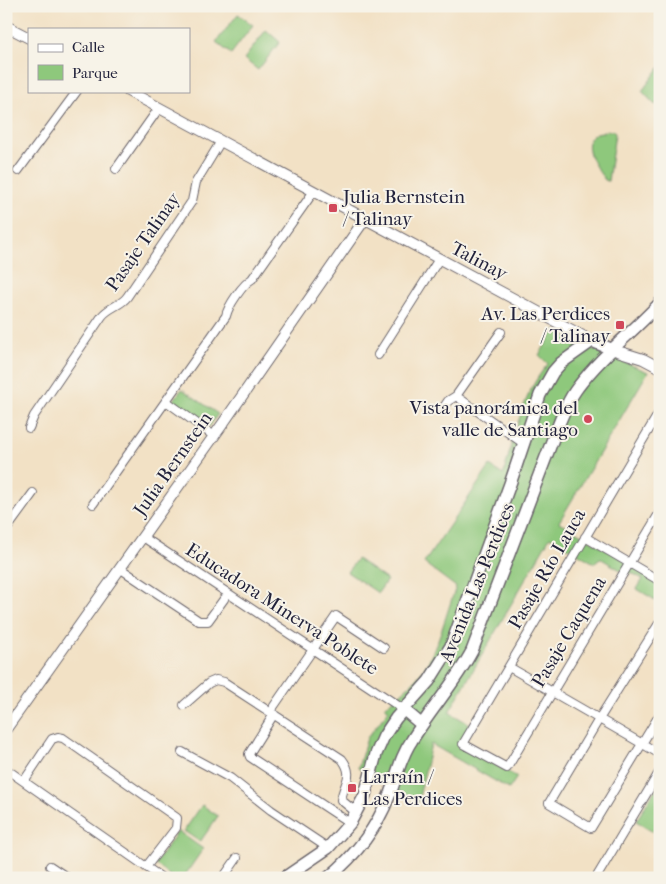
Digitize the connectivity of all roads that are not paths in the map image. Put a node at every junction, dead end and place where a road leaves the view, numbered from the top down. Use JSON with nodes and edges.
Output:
{"nodes":[{"id":1,"x":6,"y":26,"type":"edge"},
{"id":2,"x":28,"y":37,"type":"edge"},
{"id":3,"x":76,"y":92,"type":"edge"},
{"id":4,"x":130,"y":92,"type":"edge"},
{"id":5,"x":159,"y":108,"type":"junction"},
{"id":6,"x":221,"y":141,"type":"junction"},
{"id":7,"x":116,"y":169,"type":"dead end"},
{"id":8,"x":18,"y":171,"type":"dead end"},
{"id":9,"x":314,"y":191,"type":"junction"},
{"id":10,"x":365,"y":219,"type":"junction"},
{"id":11,"x":439,"y":259,"type":"junction"},
{"id":12,"x":660,"y":303,"type":"edge"},
{"id":13,"x":501,"y":332,"type":"dead end"},
{"id":14,"x":592,"y":341,"type":"junction"},
{"id":15,"x":611,"y":349,"type":"junction"},
{"id":16,"x":378,"y":355,"type":"dead end"},
{"id":17,"x":660,"y":368,"type":"edge"},
{"id":18,"x":456,"y":396,"type":"junction"},
{"id":19,"x":166,"y":401,"type":"junction"},
{"id":20,"x":442,"y":410,"type":"dead end"},
{"id":21,"x":660,"y":412,"type":"edge"},
{"id":22,"x":29,"y":428,"type":"dead end"},
{"id":23,"x":214,"y":436,"type":"junction"},
{"id":24,"x":523,"y":443,"type":"junction"},
{"id":25,"x":32,"y":493,"type":"dead end"},
{"id":26,"x":93,"y":504,"type":"dead end"},
{"id":27,"x":660,"y":512,"type":"edge"},
{"id":28,"x":6,"y":530,"type":"edge"},
{"id":29,"x":143,"y":537,"type":"junction"},
{"id":30,"x":585,"y":537,"type":"junction"},
{"id":31,"x":629,"y":563,"type":"junction"},
{"id":32,"x":121,"y":569,"type":"junction"},
{"id":33,"x":660,"y":581,"type":"edge"},
{"id":34,"x":224,"y":599,"type":"dead end"},
{"id":35,"x":660,"y":622,"type":"edge"},
{"id":36,"x":313,"y":648,"type":"junction"},
{"id":37,"x":384,"y":648,"type":"dead end"},
{"id":38,"x":509,"y":667,"type":"junction"},
{"id":39,"x":552,"y":692,"type":"junction"},
{"id":40,"x":184,"y":705,"type":"dead end"},
{"id":41,"x":403,"y":709,"type":"junction"},
{"id":42,"x":274,"y":710,"type":"junction"},
{"id":43,"x":660,"y":714,"type":"edge"},
{"id":44,"x":599,"y":719,"type":"junction"},
{"id":45,"x":422,"y":725,"type":"junction"},
{"id":46,"x":6,"y":729,"type":"edge"},
{"id":47,"x":641,"y":744,"type":"junction"},
{"id":48,"x":182,"y":752,"type":"dead end"},
{"id":49,"x":660,"y":754,"type":"edge"},
{"id":50,"x":507,"y":768,"type":"joint"},
{"id":51,"x":6,"y":769,"type":"edge"},
{"id":52,"x":660,"y":771,"type":"edge"},
{"id":53,"x":24,"y":781,"type":"junction"},
{"id":54,"x":357,"y":813,"type":"junction"},
{"id":55,"x":350,"y":823,"type":"junction"},
{"id":56,"x":328,"y":848,"type":"junction"},
{"id":57,"x":237,"y":858,"type":"dead end"},
{"id":58,"x":50,"y":866,"type":"dead end"},
{"id":59,"x":146,"y":867,"type":"junction"},
{"id":60,"x":68,"y":878,"type":"edge"},
{"id":61,"x":162,"y":878,"type":"edge"},
{"id":62,"x":223,"y":878,"type":"edge"},
{"id":63,"x":284,"y":878,"type":"edge"},
{"id":64,"x":328,"y":878,"type":"edge"},
{"id":65,"x":596,"y":878,"type":"edge"}],
"edges":[{"from":1,"to":2,"type":"street"},
{"from":3,"to":8,"type":"street"},
{"from":4,"to":5,"type":"street","name":"Talinay"},
{"from":5,"to":6,"type":"street","name":"Talinay"},
{"from":5,"to":7,"type":"street"},
{"from":6,"to":9,"type":"street","name":"Talinay"},
{"from":6,"to":22,"type":"street","name":"Pasaje Talinay"},
{"from":9,"to":10,"type":"street","name":"Talinay"},
{"from":9,"to":19,"type":"street"},
{"from":10,"to":11,"type":"street","name":"Talinay"},
{"from":10,"to":23,"type":"street","name":"Julia Bernstein"},
{"from":11,"to":14,"type":"street","name":"Talinay"},
{"from":11,"to":16,"type":"street"},
{"from":12,"to":15,"type":"main road","name":"Avenida Las Perdices"},
{"from":13,"to":18,"type":"street"},
{"from":14,"to":15,"type":"main road","name":"Talinay"},
{"from":14,"to":24,"type":"main road","name":"Avenida Las Perdices"},
{"from":15,"to":17,"type":"street","name":"Talinay"},
{"from":15,"to":45,"type":"main road","name":"Avenida Las Perdices"},
{"from":18,"to":20,"type":"street"},
{"from":18,"to":24,"type":"street"},
{"from":19,"to":23,"type":"street"},
{"from":19,"to":26,"type":"street"},
{"from":21,"to":30,"type":"street","name":"Pasaje Río Lauca"},
{"from":23,"to":29,"type":"street","name":"Julia Bernstein"},
{"from":24,"to":41,"type":"main road","name":"Avenida Las Perdices"},
{"from":25,"to":28,"type":"street"},
{"from":27,"to":31,"type":"street","name":"Pasaje Caquena"},
{"from":29,"to":32,"type":"street","name":"Julia Bernstein"},
{"from":29,"to":36,"type":"street","name":"Educadora Minerva Poblete"},
{"from":30,"to":31,"type":"street"},
{"from":30,"to":38,"type":"street","name":"Pasaje Río Lauca"},
{"from":31,"to":33,"type":"street"},
{"from":31,"to":39,"type":"street","name":"Pasaje Caquena"},
{"from":32,"to":34,"type":"street"},
{"from":32,"to":46,"type":"street","name":"Julia Bernstein"},
{"from":35,"to":44,"type":"street"},
{"from":36,"to":37,"type":"street"},
{"from":36,"to":41,"type":"street","name":"Educadora Minerva Poblete"},
{"from":36,"to":42,"type":"street"},
{"from":38,"to":39,"type":"street"},
{"from":38,"to":50,"type":"street","name":"Pasaje Río Lauca"},
{"from":39,"to":44,"type":"street"},
{"from":39,"to":50,"type":"street","name":"Pasaje Caquena"},
{"from":40,"to":42,"type":"street"},
{"from":41,"to":45,"type":"main road"},
{"from":41,"to":54,"type":"main road","name":"Avenida Las Perdices"},
{"from":42,"to":54,"type":"street"},
{"from":42,"to":55,"type":"street"},
{"from":43,"to":47,"type":"street"},
{"from":44,"to":47,"type":"street"},
{"from":44,"to":47,"type":"street"},
{"from":45,"to":64,"type":"main road","name":"Avenida Las Perdices"},
{"from":47,"to":49,"type":"street"},
{"from":48,"to":56,"type":"street"},
{"from":51,"to":53,"type":"street"},
{"from":52,"to":65,"type":"street"},
{"from":53,"to":59,"type":"street"},
{"from":53,"to":59,"type":"street"},
{"from":54,"to":55,"type":"main road","name":"Avenida Las Perdices"},
{"from":55,"to":56,"type":"main road","name":"Avenida Las Perdices"},
{"from":56,"to":63,"type":"main road","name":"Avenida Las Perdices"},
{"from":57,"to":62,"type":"street"},
{"from":58,"to":60,"type":"street"},
{"from":59,"to":61,"type":"street"}]}
